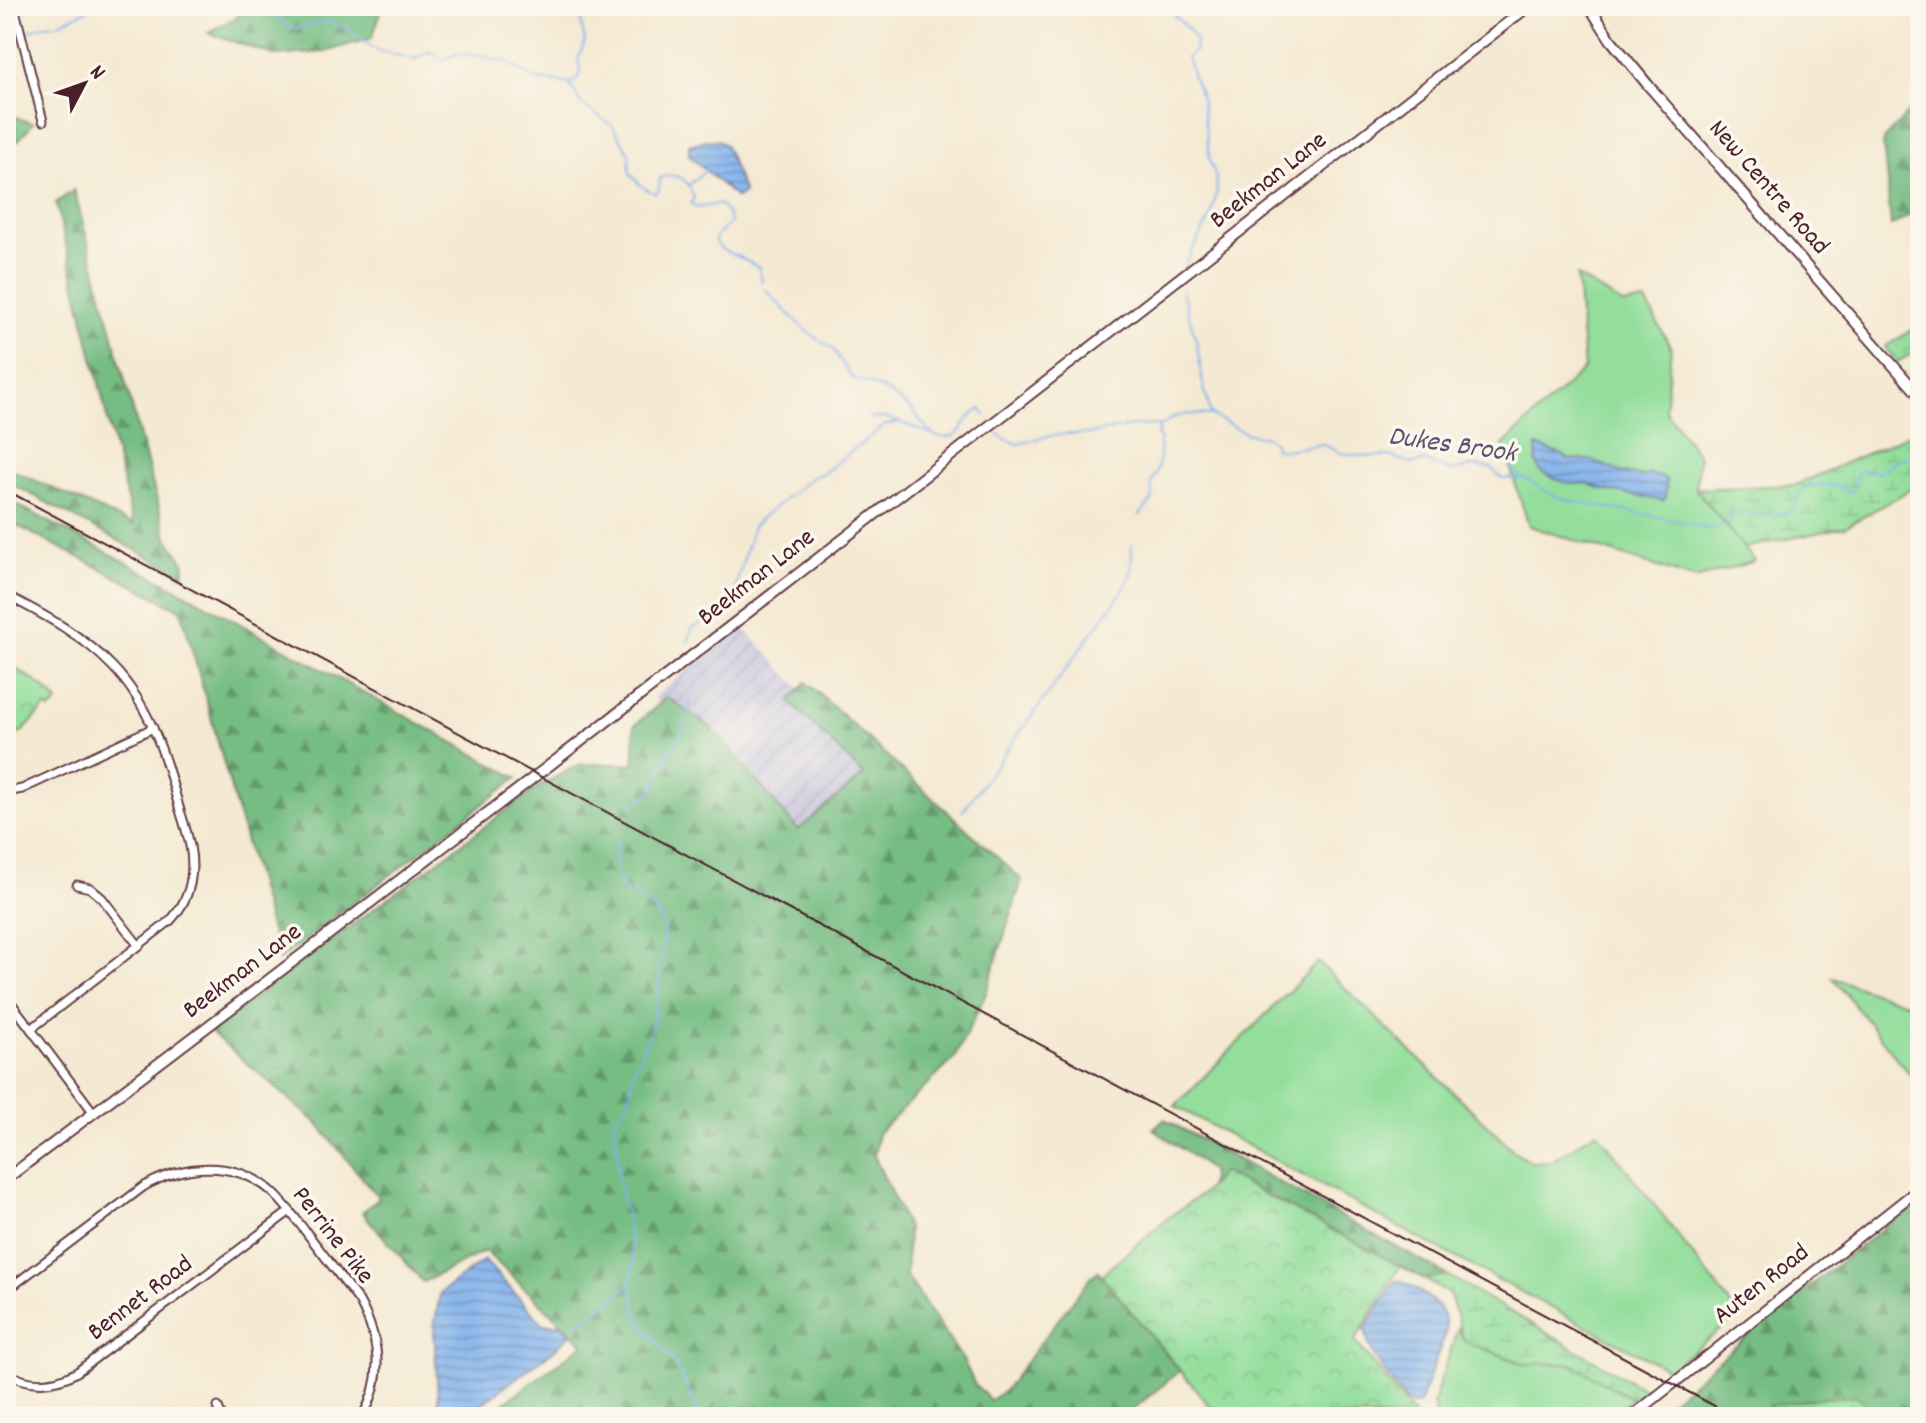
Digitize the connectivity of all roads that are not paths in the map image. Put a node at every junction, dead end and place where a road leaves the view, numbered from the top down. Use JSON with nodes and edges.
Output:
{"nodes":[{"id":1,"x":14,"y":6,"type":"edge"},
{"id":2,"x":1529,"y":6,"type":"edge"},
{"id":3,"x":1589,"y":6,"type":"edge"},
{"id":4,"x":43,"y":121,"type":"dead end"},
{"id":5,"x":1920,"y":396,"type":"edge"},
{"id":6,"x":6,"y":595,"type":"edge"},
{"id":7,"x":153,"y":728,"type":"junction"},
{"id":8,"x":6,"y":792,"type":"edge"},
{"id":9,"x":77,"y":885,"type":"dead end"},
{"id":10,"x":139,"y":946,"type":"junction"},
{"id":11,"x":6,"y":996,"type":"edge"},
{"id":12,"x":31,"y":1029,"type":"junction"},
{"id":13,"x":94,"y":1113,"type":"junction"},
{"id":14,"x":6,"y":1179,"type":"edge"},
{"id":15,"x":1920,"y":1188,"type":"edge"},
{"id":16,"x":290,"y":1211,"type":"junction"},
{"id":17,"x":6,"y":1291,"type":"edge"},
{"id":18,"x":6,"y":1372,"type":"edge"},
{"id":19,"x":218,"y":1407,"type":"dead end"},
{"id":20,"x":222,"y":1417,"type":"edge"},
{"id":21,"x":362,"y":1417,"type":"edge"},
{"id":22,"x":1631,"y":1417,"type":"edge"}],
"edges":[{"from":1,"to":4,"type":"street"},
{"from":2,"to":13,"type":"street","name":"Beekman Lane"},
{"from":3,"to":5,"type":"street","name":"New Centre Road"},
{"from":6,"to":7,"type":"street"},
{"from":7,"to":8,"type":"street"},
{"from":7,"to":10,"type":"street"},
{"from":9,"to":10,"type":"street"},
{"from":10,"to":12,"type":"street"},
{"from":11,"to":12,"type":"street"},
{"from":12,"to":13,"type":"street"},
{"from":13,"to":14,"type":"street","name":"Beekman Lane"},
{"from":15,"to":22,"type":"street","name":"Auten Road"},
{"from":16,"to":17,"type":"street","name":"Perrine Pike"},
{"from":16,"to":18,"type":"street","name":"Bennet Road"},
{"from":16,"to":21,"type":"street","name":"Perrine Pike"},
{"from":19,"to":20,"type":"street"}]}
